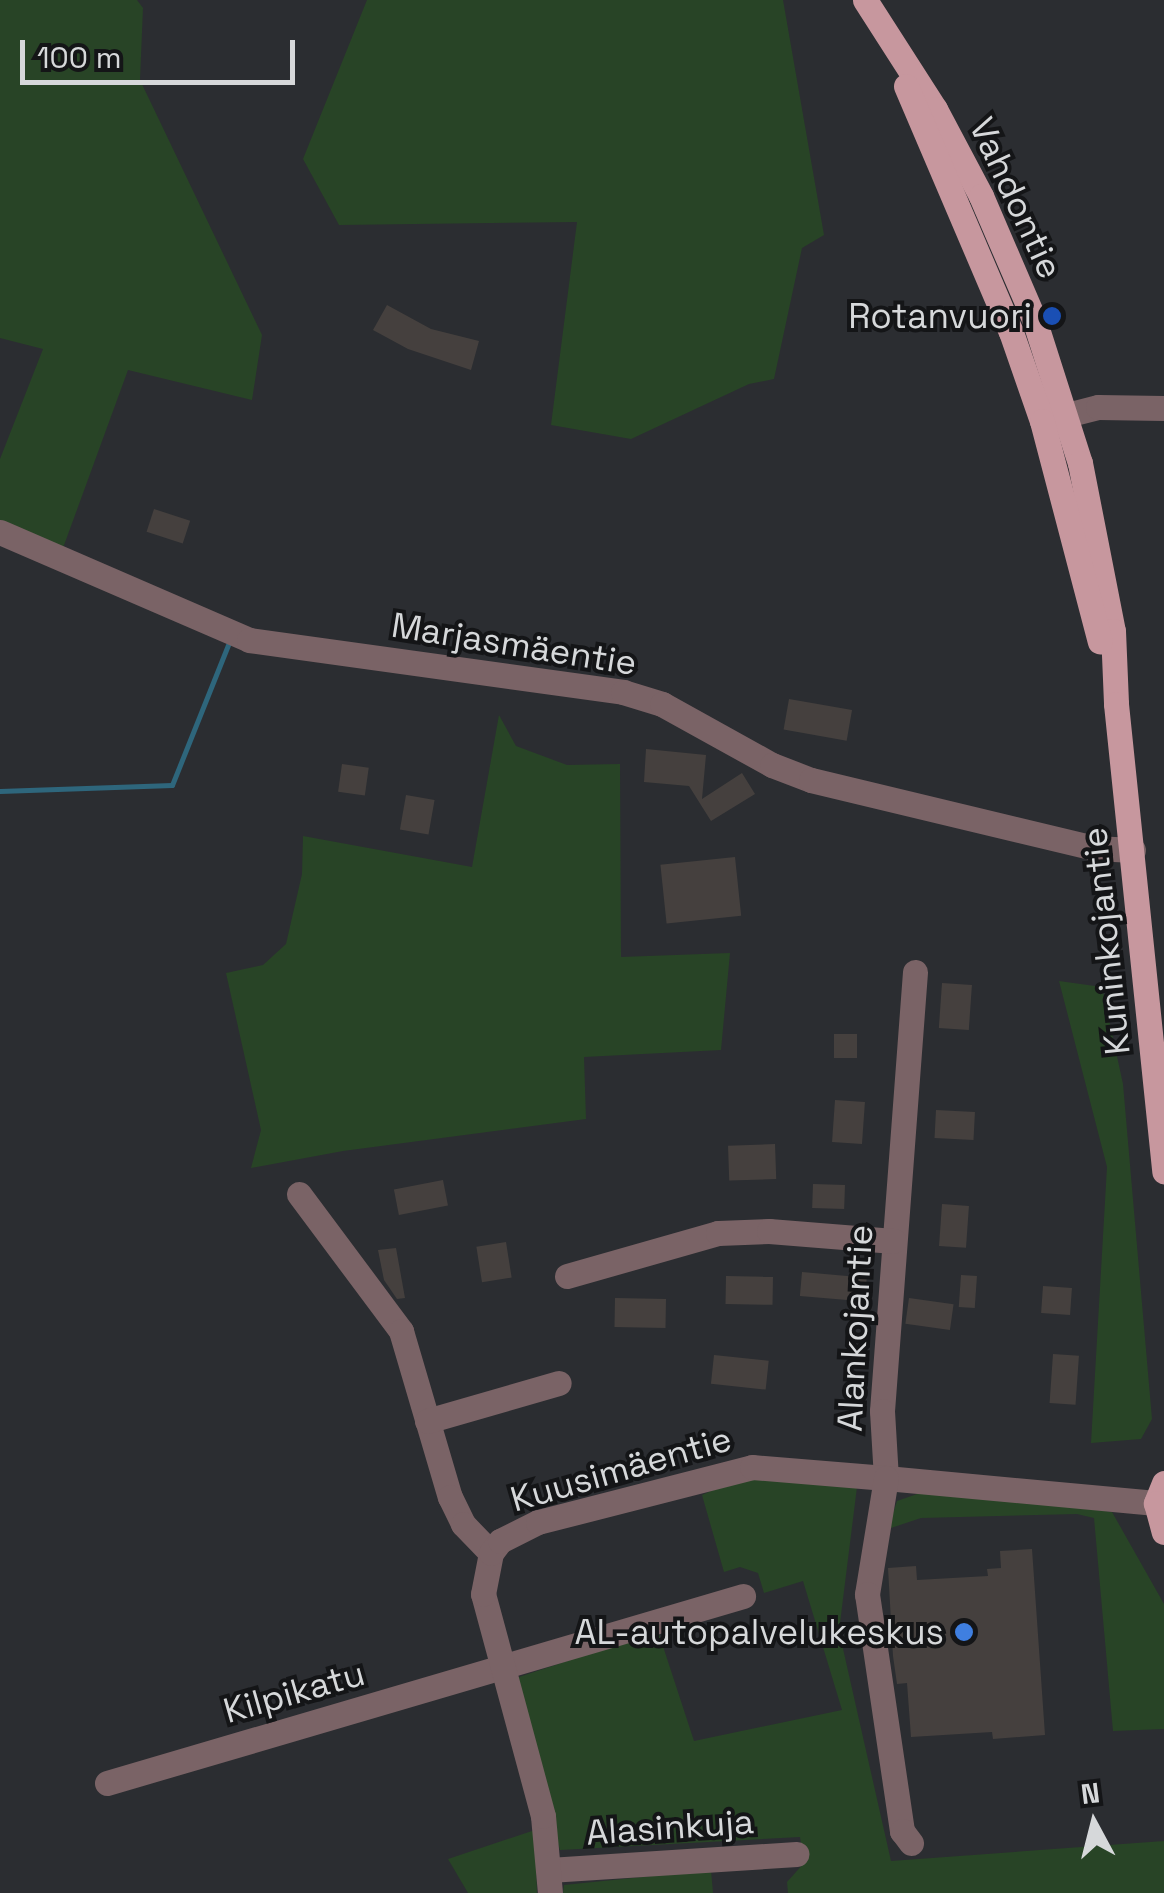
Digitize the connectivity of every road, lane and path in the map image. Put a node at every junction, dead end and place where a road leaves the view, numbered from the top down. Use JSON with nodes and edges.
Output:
{"nodes":[{"id":1,"x":871,"y":11,"type":"edge"},
{"id":2,"x":1164,"y":408,"type":"edge"},
{"id":3,"x":1055,"y":418,"type":"junction"},
{"id":4,"x":0,"y":532,"type":"edge"},
{"id":5,"x":1133,"y":850,"type":"junction"},
{"id":6,"x":915,"y":972,"type":"dead end"},
{"id":7,"x":1164,"y":1172,"type":"edge"},
{"id":8,"x":300,"y":1194,"type":"dead end"},
{"id":9,"x":894,"y":1241,"type":"junction"},
{"id":10,"x":567,"y":1276,"type":"dead end"},
{"id":11,"x":560,"y":1383,"type":"dead end"},
{"id":12,"x":427,"y":1421,"type":"junction"},
{"id":13,"x":886,"y":1478,"type":"junction"},
{"id":14,"x":1160,"y":1493,"type":"edge"},
{"id":15,"x":1164,"y":1532,"type":"edge"},
{"id":16,"x":491,"y":1553,"type":"junction"},
{"id":17,"x":743,"y":1596,"type":"dead end"},
{"id":18,"x":500,"y":1669,"type":"junction"},
{"id":19,"x":107,"y":1782,"type":"dead end"},
{"id":20,"x":911,"y":1844,"type":"dead end"},
{"id":21,"x":796,"y":1854,"type":"dead end"},
{"id":22,"x":550,"y":1882,"type":"edge"}],
"edges":[{"from":1,"to":3,"type":"main road","name":"Vahdontie"},
{"from":2,"to":3,"type":"street"},
{"from":3,"to":5,"type":"main road","name":"Kuninkojantie"},
{"from":4,"to":5,"type":"street","name":"Marjasmäentie"},
{"from":5,"to":7,"type":"main road","name":"Kuninkojantie"},
{"from":6,"to":9,"type":"street","name":"Alankojantie"},
{"from":8,"to":12,"type":"street"},
{"from":9,"to":10,"type":"street"},
{"from":9,"to":13,"type":"street","name":"Alankojantie"},
{"from":11,"to":12,"type":"street"},
{"from":12,"to":16,"type":"street"},
{"from":13,"to":14,"type":"street","name":"Alankojantie"},
{"from":13,"to":16,"type":"street","name":"Kuusimäentie"},
{"from":13,"to":20,"type":"street"},
{"from":14,"to":15,"type":"main road"},
{"from":16,"to":18,"type":"street","name":"Kuusimäentie"},
{"from":17,"to":18,"type":"street","name":"Kilpikatu"},
{"from":18,"to":19,"type":"street","name":"Kilpikatu"},
{"from":18,"to":22,"type":"street","name":"Kuusimäentie"},
{"from":21,"to":22,"type":"street","name":"Alasinkuja"}]}
